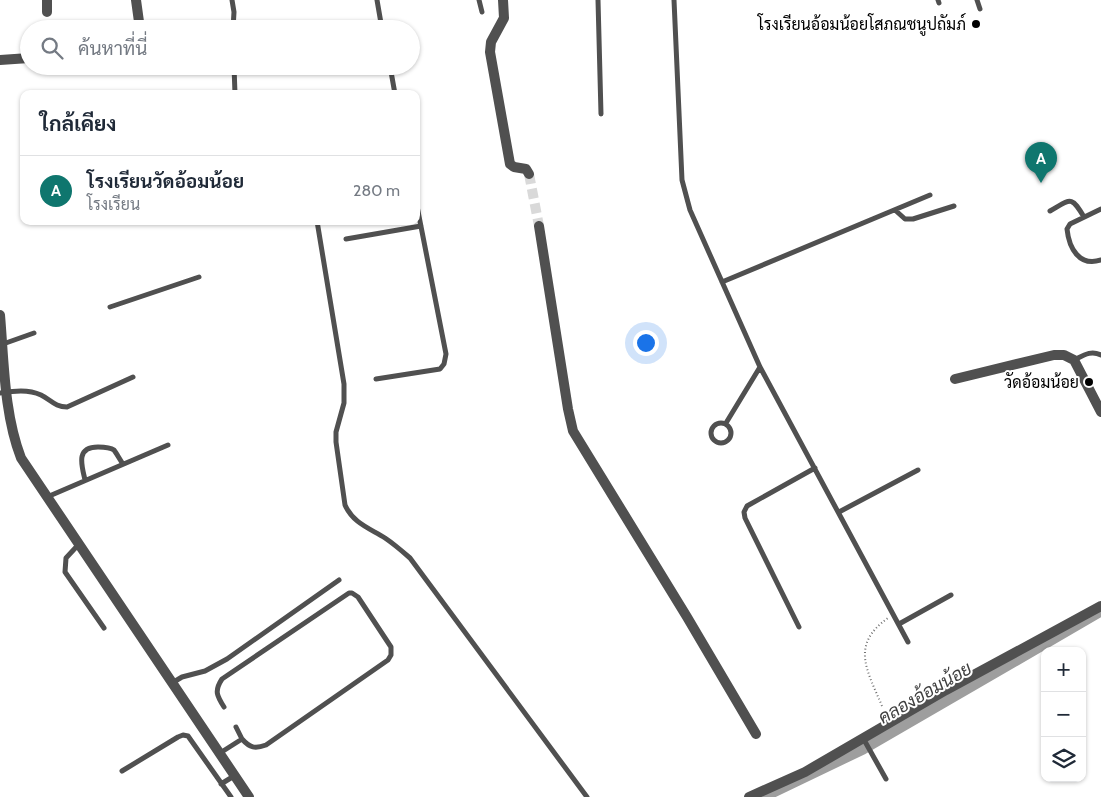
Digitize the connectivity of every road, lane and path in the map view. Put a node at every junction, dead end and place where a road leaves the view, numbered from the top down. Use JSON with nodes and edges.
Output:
{"nodes":[{"id":1,"x":47,"y":0,"type":"edge"},
{"id":2,"x":136,"y":0,"type":"edge"},
{"id":3,"x":232,"y":0,"type":"edge"},
{"id":4,"x":377,"y":0,"type":"edge"},
{"id":5,"x":479,"y":0,"type":"edge"},
{"id":6,"x":503,"y":0,"type":"edge"},
{"id":7,"x":598,"y":0,"type":"edge"},
{"id":8,"x":674,"y":0,"type":"edge"},
{"id":9,"x":977,"y":0,"type":"edge"},
{"id":10,"x":980,"y":8,"type":"dead end"},
{"id":11,"x":47,"y":12,"type":"dead end"},
{"id":12,"x":482,"y":12,"type":"dead end"},
{"id":13,"x":139,"y":20,"type":"edge"},
{"id":14,"x":234,"y":20,"type":"edge"},
{"id":15,"x":380,"y":20,"type":"edge"},
{"id":16,"x":20,"y":59,"type":"edge"},
{"id":17,"x":0,"y":60,"type":"edge"},
{"id":18,"x":234,"y":75,"type":"edge"},
{"id":19,"x":392,"y":75,"type":"edge"},
{"id":20,"x":235,"y":90,"type":"edge"},
{"id":21,"x":394,"y":90,"type":"edge"},
{"id":22,"x":601,"y":114,"type":"dead end"},
{"id":23,"x":529,"y":174,"type":"dead end"},
{"id":24,"x":930,"y":195,"type":"dead end"},
{"id":25,"x":954,"y":206,"type":"dead end"},
{"id":26,"x":1101,"y":209,"type":"edge"},
{"id":27,"x":895,"y":210,"type":"junction"},
{"id":28,"x":1050,"y":211,"type":"dead end"},
{"id":29,"x":1084,"y":218,"type":"junction"},
{"id":30,"x":420,"y":221,"type":"edge"},
{"id":31,"x":318,"y":225,"type":"edge"},
{"id":32,"x":421,"y":226,"type":"junction"},
{"id":33,"x":539,"y":226,"type":"tunnel mouth"},
{"id":34,"x":346,"y":238,"type":"dead end"},
{"id":35,"x":1101,"y":260,"type":"edge"},
{"id":36,"x":198,"y":277,"type":"dead end"},
{"id":37,"x":722,"y":282,"type":"junction"},
{"id":38,"x":110,"y":307,"type":"dead end"},
{"id":39,"x":0,"y":315,"type":"edge"},
{"id":40,"x":34,"y":333,"type":"dead end"},
{"id":41,"x":3,"y":344,"type":"junction"},
{"id":42,"x":1101,"y":355,"type":"edge"},
{"id":43,"x":1074,"y":360,"type":"junction"},
{"id":44,"x":760,"y":367,"type":"junction"},
{"id":45,"x":133,"y":377,"type":"dead end"},
{"id":46,"x":376,"y":379,"type":"dead end"},
{"id":47,"x":955,"y":380,"type":"dead end"},
{"id":48,"x":4,"y":392,"type":"edge"},
{"id":49,"x":1101,"y":412,"type":"edge"},
{"id":50,"x":726,"y":423,"type":"junction"},
{"id":51,"x":168,"y":445,"type":"dead end"},
{"id":52,"x":123,"y":464,"type":"junction"},
{"id":53,"x":815,"y":468,"type":"junction"},
{"id":54,"x":918,"y":470,"type":"dead end"},
{"id":55,"x":85,"y":480,"type":"junction"},
{"id":56,"x":47,"y":497,"type":"junction"},
{"id":57,"x":839,"y":512,"type":"junction"},
{"id":58,"x":79,"y":544,"type":"junction"},
{"id":59,"x":339,"y":580,"type":"dead end"},
{"id":60,"x":951,"y":595,"type":"dead end"},
{"id":61,"x":1101,"y":606,"type":"edge"},
{"id":62,"x":894,"y":614,"type":"junction"},
{"id":63,"x":899,"y":624,"type":"junction"},
{"id":64,"x":799,"y":627,"type":"dead end"},
{"id":65,"x":104,"y":628,"type":"dead end"},
{"id":66,"x":908,"y":642,"type":"dead end"},
{"id":67,"x":172,"y":683,"type":"junction"},
{"id":68,"x":882,"y":706,"type":"dead end"},
{"id":69,"x":224,"y":707,"type":"dead end"},
{"id":70,"x":236,"y":727,"type":"dead end"},
{"id":71,"x":756,"y":734,"type":"dead end"},
{"id":72,"x":242,"y":739,"type":"junction"},
{"id":73,"x":865,"y":740,"type":"junction"},
{"id":74,"x":219,"y":753,"type":"junction"},
{"id":75,"x":122,"y":771,"type":"dead end"},
{"id":76,"x":234,"y":776,"type":"junction"},
{"id":77,"x":886,"y":779,"type":"dead end"},
{"id":78,"x":221,"y":784,"type":"junction"},
{"id":79,"x":231,"y":797,"type":"edge"},
{"id":80,"x":249,"y":797,"type":"edge"},
{"id":81,"x":588,"y":797,"type":"edge"},
{"id":82,"x":750,"y":797,"type":"edge"}],
"edges":[{"from":1,"to":11,"type":"street"},
{"from":2,"to":13,"type":"street"},
{"from":3,"to":14,"type":"lane"},
{"from":4,"to":15,"type":"lane"},
{"from":5,"to":12,"type":"lane"},
{"from":6,"to":23,"type":"street"},
{"from":7,"to":22,"type":"lane"},
{"from":8,"to":37,"type":"lane"},
{"from":9,"to":10,"type":"lane"},
{"from":16,"to":17,"type":"street"},
{"from":18,"to":20,"type":"lane"},
{"from":19,"to":21,"type":"lane"},
{"from":24,"to":27,"type":"lane"},
{"from":25,"to":27,"type":"lane"},
{"from":26,"to":29,"type":"lane"},
{"from":27,"to":37,"type":"lane"},
{"from":28,"to":29,"type":"lane"},
{"from":29,"to":35,"type":"lane"},
{"from":30,"to":32,"type":"lane"},
{"from":31,"to":81,"type":"lane"},
{"from":32,"to":34,"type":"lane"},
{"from":32,"to":46,"type":"lane"},
{"from":33,"to":71,"type":"street"},
{"from":36,"to":38,"type":"lane"},
{"from":37,"to":44,"type":"lane"},
{"from":39,"to":41,"type":"street"},
{"from":40,"to":41,"type":"lane"},
{"from":41,"to":48,"type":"street"},
{"from":42,"to":43,"type":"lane"},
{"from":43,"to":47,"type":"street"},
{"from":43,"to":49,"type":"street"},
{"from":44,"to":50,"type":"lane"},
{"from":44,"to":53,"type":"lane"},
{"from":45,"to":48,"type":"lane"},
{"from":48,"to":56,"type":"street"},
{"from":50,"to":50,"type":"lane"},
{"from":51,"to":52,"type":"lane"},
{"from":52,"to":55,"type":"lane"},
{"from":52,"to":55,"type":"lane"},
{"from":53,"to":57,"type":"lane"},
{"from":53,"to":64,"type":"lane"},
{"from":54,"to":57,"type":"lane"},
{"from":55,"to":56,"type":"lane"},
{"from":56,"to":58,"type":"street"},
{"from":57,"to":62,"type":"lane"},
{"from":58,"to":65,"type":"lane"},
{"from":58,"to":67,"type":"street"},
{"from":59,"to":67,"type":"lane"},
{"from":60,"to":63,"type":"lane"},
{"from":61,"to":73,"type":"street"},
{"from":62,"to":63,"type":"lane"},
{"from":62,"to":68,"type":"path"},
{"from":63,"to":66,"type":"lane"},
{"from":67,"to":74,"type":"street"},
{"from":69,"to":72,"type":"lane"},
{"from":70,"to":72,"type":"lane"},
{"from":72,"to":74,"type":"lane"},
{"from":73,"to":77,"type":"lane"},
{"from":73,"to":82,"type":"street"},
{"from":74,"to":76,"type":"street"},
{"from":75,"to":78,"type":"lane"},
{"from":76,"to":78,"type":"lane"},
{"from":76,"to":80,"type":"street"},
{"from":78,"to":79,"type":"lane"}]}
